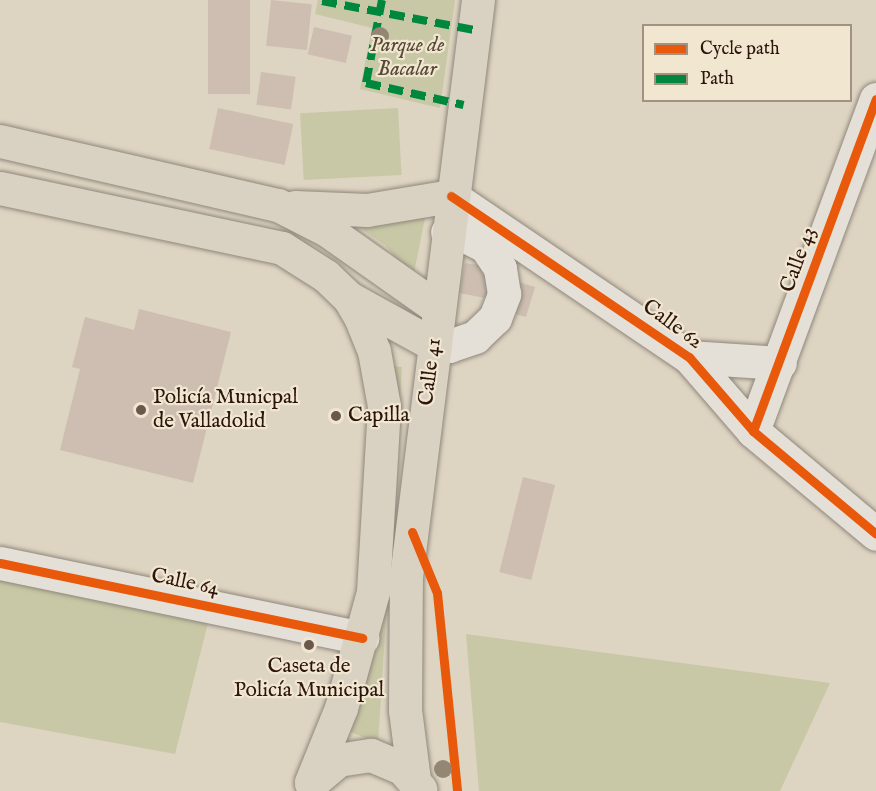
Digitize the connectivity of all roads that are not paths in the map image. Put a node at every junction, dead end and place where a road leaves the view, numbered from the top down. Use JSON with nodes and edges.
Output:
{"nodes":[{"id":1,"x":478,"y":0,"type":"edge"},
{"id":2,"x":876,"y":99,"type":"edge"},
{"id":3,"x":0,"y":141,"type":"edge"},
{"id":4,"x":87,"y":163,"type":"junction"},
{"id":5,"x":0,"y":188,"type":"edge"},
{"id":6,"x":451,"y":196,"type":"junction"},
{"id":7,"x":74,"y":204,"type":"junction"},
{"id":8,"x":278,"y":205,"type":"junction"},
{"id":9,"x":447,"y":231,"type":"junction"},
{"id":10,"x":355,"y":309,"type":"junction"},
{"id":11,"x":439,"y":309,"type":"junction"},
{"id":12,"x":434,"y":345,"type":"junction"},
{"id":13,"x":689,"y":357,"type":"junction"},
{"id":14,"x":780,"y":363,"type":"junction"},
{"id":15,"x":378,"y":371,"type":"junction"},
{"id":16,"x":753,"y":431,"type":"junction"},
{"id":17,"x":876,"y":534,"type":"edge"},
{"id":18,"x":0,"y":563,"type":"edge"},
{"id":19,"x":362,"y":638,"type":"junction"},
{"id":20,"x":417,"y":786,"type":"edge"},
{"id":21,"x":309,"y":787,"type":"edge"}],
"edges":[{"from":1,"to":6,"type":"main road","name":"Calle 41"},
{"from":2,"to":14,"type":"street","name":"Calle 43"},
{"from":3,"to":4,"type":"main road"},
{"from":4,"to":7,"type":"main road"},
{"from":4,"to":8,"type":"main road"},
{"from":5,"to":7,"type":"main road"},
{"from":6,"to":8,"type":"main road"},
{"from":6,"to":9,"type":"main road","name":"Calle 41"},
{"from":6,"to":13,"type":"street","name":"Calle 62"},
{"from":7,"to":10,"type":"main road"},
{"from":8,"to":11,"type":"main road"},
{"from":9,"to":11,"type":"main road","name":"Calle 41"},
{"from":9,"to":12,"type":"street"},
{"from":10,"to":12,"type":"main road"},
{"from":10,"to":15,"type":"main road","name":"Calle 41"},
{"from":11,"to":12,"type":"main road","name":"Calle 41"},
{"from":12,"to":15,"type":"main road"},
{"from":12,"to":20,"type":"main road","name":"Calle 41"},
{"from":13,"to":14,"type":"street"},
{"from":13,"to":16,"type":"street","name":"Calle 62"},
{"from":14,"to":16,"type":"street","name":"Calle 43"},
{"from":15,"to":19,"type":"main road","name":"Calle 41"},
{"from":16,"to":17,"type":"street","name":"Calle 62"},
{"from":18,"to":19,"type":"street","name":"Calle 64"},
{"from":19,"to":21,"type":"main road","name":"Calle 41"},
{"from":20,"to":21,"type":"main road"}]}
